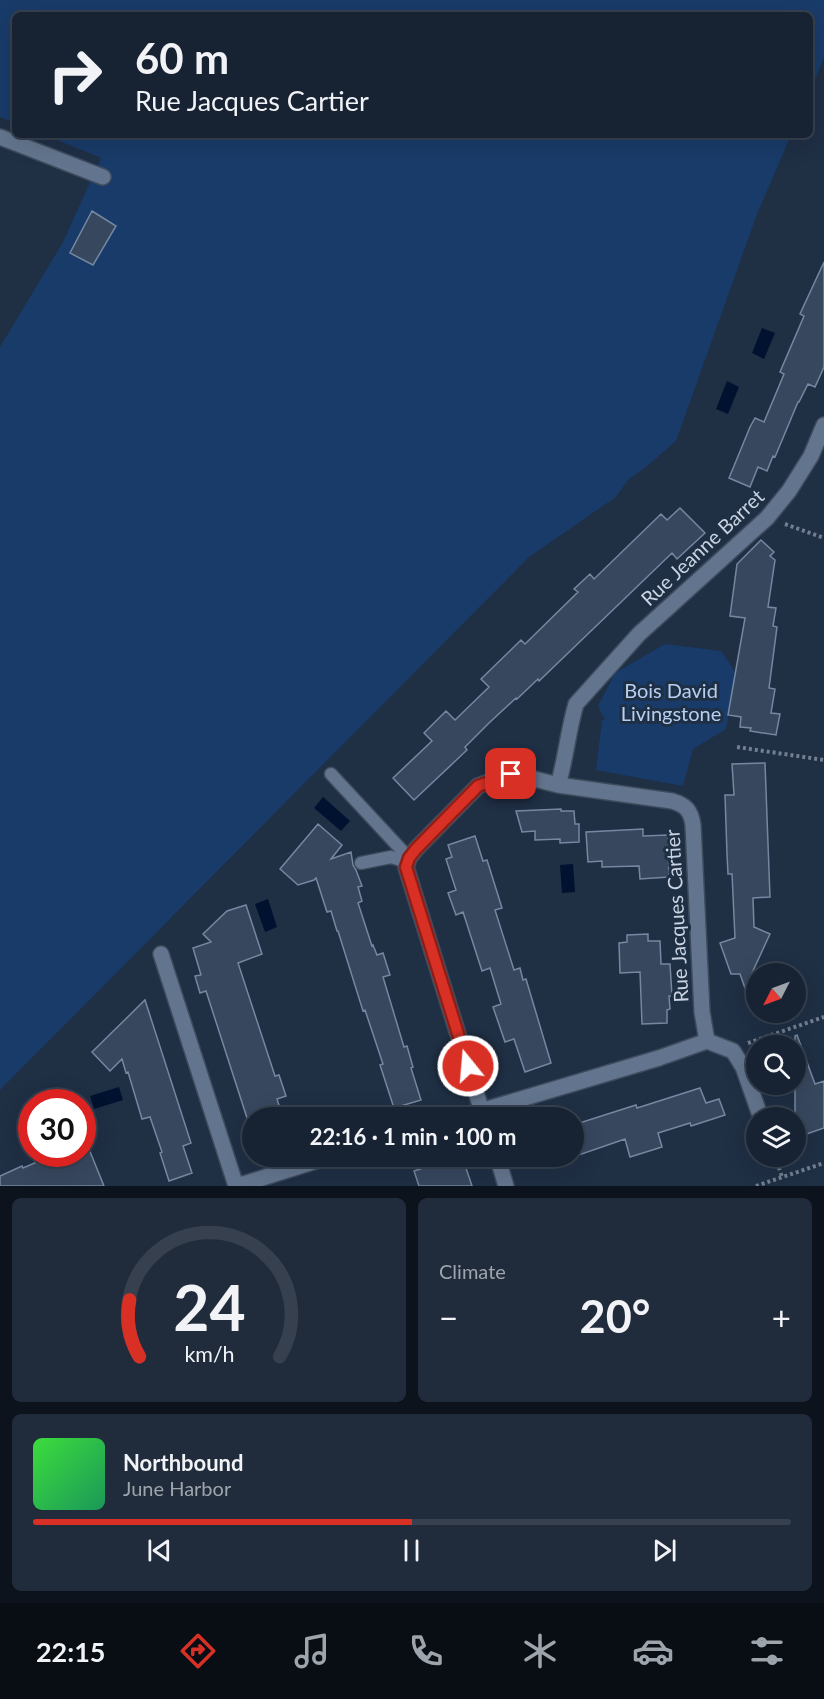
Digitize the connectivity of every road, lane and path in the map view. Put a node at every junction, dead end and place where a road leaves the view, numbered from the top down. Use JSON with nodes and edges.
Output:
{"nodes":[{"id":1,"x":0,"y":137,"type":"edge"},
{"id":2,"x":103,"y":177,"type":"dead end"},
{"id":3,"x":824,"y":425,"type":"edge"},
{"id":4,"x":766,"y":518,"type":"junction"},
{"id":5,"x":824,"y":538,"type":"edge"},
{"id":6,"x":737,"y":747,"type":"dead end"},
{"id":7,"x":824,"y":760,"type":"edge"},
{"id":8,"x":331,"y":774,"type":"dead end"},
{"id":9,"x":558,"y":785,"type":"junction"},
{"id":10,"x":409,"y":860,"type":"junction"},
{"id":11,"x":361,"y":863,"type":"dead end"},
{"id":12,"x":161,"y":954,"type":"dead end"},
{"id":13,"x":824,"y":1017,"type":"edge"},
{"id":14,"x":707,"y":1041,"type":"junction"},
{"id":15,"x":733,"y":1051,"type":"junction"},
{"id":16,"x":481,"y":1107,"type":"edge"},
{"id":17,"x":505,"y":1107,"type":"edge"},
{"id":18,"x":757,"y":1107,"type":"edge"},
{"id":19,"x":824,"y":1163,"type":"edge"},
{"id":20,"x":297,"y":1167,"type":"edge"},
{"id":21,"x":500,"y":1167,"type":"edge"},
{"id":22,"x":779,"y":1167,"type":"edge"},
{"id":23,"x":782,"y":1177,"type":"junction"},
{"id":24,"x":237,"y":1186,"type":"edge"},
{"id":25,"x":506,"y":1186,"type":"edge"},
{"id":26,"x":756,"y":1186,"type":"edge"}],
"edges":[{"from":1,"to":2,"type":"street"},
{"from":3,"to":4,"type":"street","name":"Rue Jeanne Barret"},
{"from":4,"to":5,"type":"path"},
{"from":4,"to":9,"type":"street","name":"Rue Jeanne Barret"},
{"from":6,"to":7,"type":"path"},
{"from":8,"to":10,"type":"lane"},
{"from":9,"to":10,"type":"street","name":"Rue Jacques Cartier"},
{"from":9,"to":14,"type":"street","name":"Rue Jacques Cartier"},
{"from":10,"to":11,"type":"lane"},
{"from":10,"to":16,"type":"street"},
{"from":12,"to":24,"type":"street"},
{"from":13,"to":15,"type":"path"},
{"from":14,"to":15,"type":"street"},
{"from":14,"to":17,"type":"street"},
{"from":15,"to":18,"type":"street"},
{"from":19,"to":23,"type":"path"},
{"from":20,"to":24,"type":"street"},
{"from":21,"to":25,"type":"street"},
{"from":22,"to":23,"type":"path"},
{"from":23,"to":26,"type":"path"}]}
